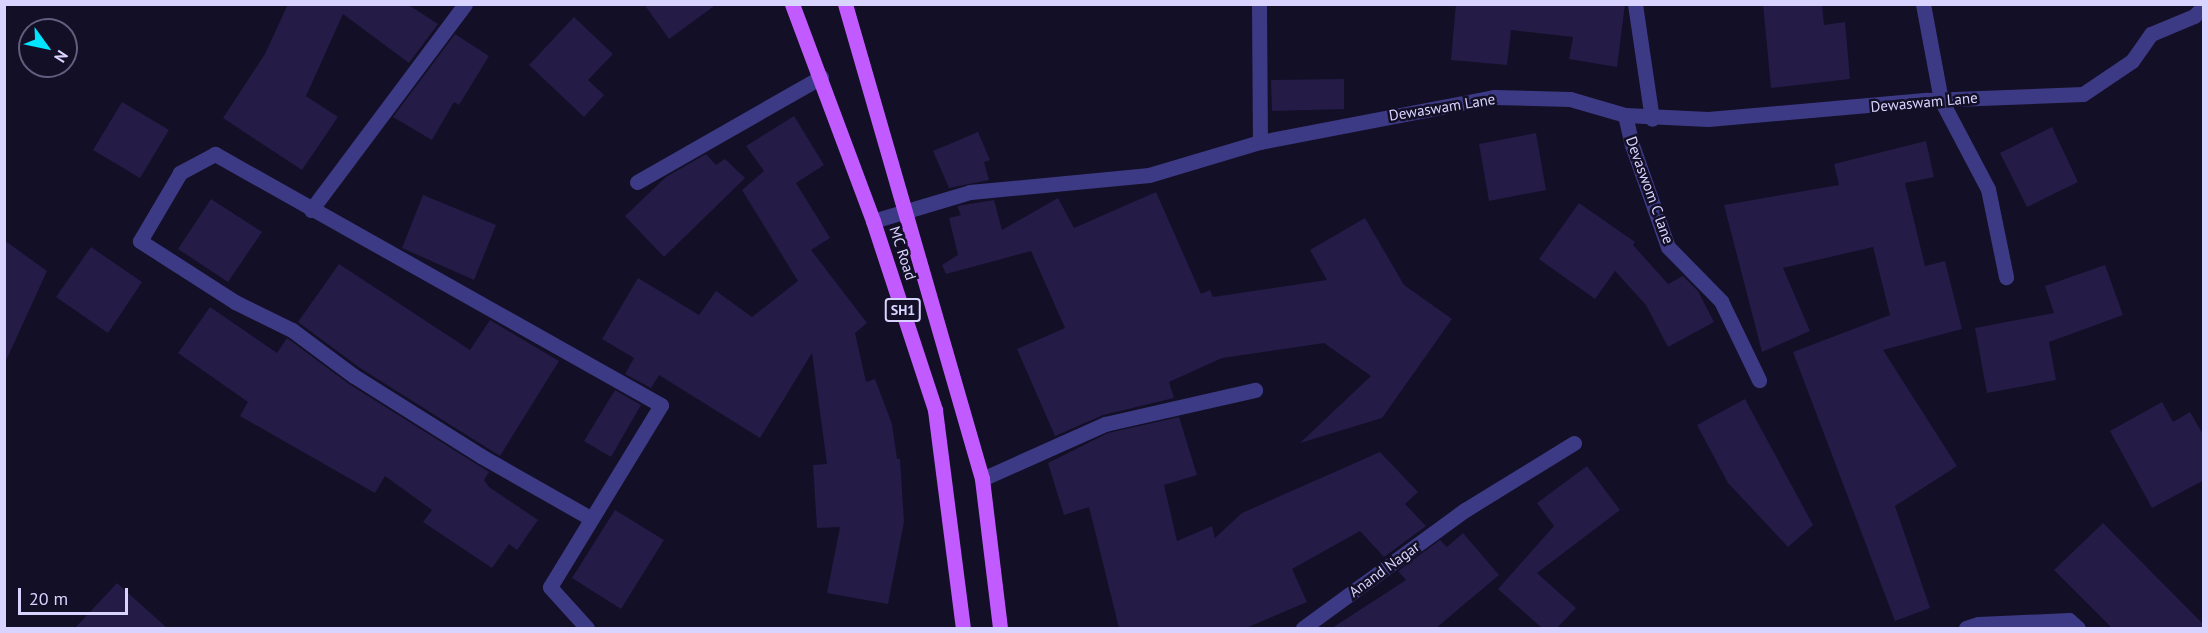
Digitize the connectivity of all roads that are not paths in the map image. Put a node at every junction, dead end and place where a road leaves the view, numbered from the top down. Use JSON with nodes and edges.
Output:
{"nodes":[{"id":1,"x":465,"y":4,"type":"edge"},
{"id":2,"x":792,"y":4,"type":"edge"},
{"id":3,"x":845,"y":4,"type":"edge"},
{"id":4,"x":1258,"y":4,"type":"edge"},
{"id":5,"x":1635,"y":4,"type":"edge"},
{"id":6,"x":1923,"y":4,"type":"edge"},
{"id":7,"x":2204,"y":6,"type":"edge"},
{"id":8,"x":821,"y":77,"type":"junction"},
{"id":9,"x":1941,"y":100,"type":"junction"},
{"id":10,"x":1625,"y":115,"type":"junction"},
{"id":11,"x":1652,"y":118,"type":"junction"},
{"id":12,"x":1260,"y":142,"type":"junction"},
{"id":13,"x":637,"y":182,"type":"dead end"},
{"id":14,"x":311,"y":210,"type":"junction"},
{"id":15,"x":905,"y":210,"type":"junction"},
{"id":16,"x":873,"y":221,"type":"junction"},
{"id":17,"x":2006,"y":277,"type":"dead end"},
{"id":18,"x":1759,"y":380,"type":"dead end"},
{"id":19,"x":1255,"y":390,"type":"dead end"},
{"id":20,"x":1574,"y":443,"type":"dead end"},
{"id":21,"x":982,"y":479,"type":"junction"},
{"id":22,"x":590,"y":518,"type":"junction"},
{"id":23,"x":587,"y":628,"type":"edge"},
{"id":24,"x":963,"y":628,"type":"edge"},
{"id":25,"x":1000,"y":628,"type":"edge"},
{"id":26,"x":1303,"y":628,"type":"edge"},
{"id":27,"x":1966,"y":628,"type":"edge"},
{"id":28,"x":2078,"y":628,"type":"edge"}],
"edges":[{"from":1,"to":14,"type":"street"},
{"from":2,"to":8,"type":"main road","name":"MC Road","number":"SH1"},
{"from":3,"to":15,"type":"main road","name":"MC Road","number":"SH1"},
{"from":4,"to":12,"type":"street"},
{"from":5,"to":11,"type":"street"},
{"from":6,"to":9,"type":"street"},
{"from":7,"to":9,"type":"street","name":"Dewaswam Lane"},
{"from":8,"to":13,"type":"street"},
{"from":8,"to":16,"type":"main road","name":"MC Road","number":"SH1"},
{"from":9,"to":11,"type":"street","name":"Dewaswam Lane"},
{"from":9,"to":17,"type":"street"},
{"from":10,"to":11,"type":"street","name":"Dewaswam Lane"},
{"from":10,"to":12,"type":"street","name":"Dewaswam Lane"},
{"from":10,"to":18,"type":"street","name":"Devaswom C lane"},
{"from":12,"to":15,"type":"street","name":"Dewaswam Lane"},
{"from":14,"to":22,"type":"street"},
{"from":14,"to":22,"type":"street"},
{"from":15,"to":16,"type":"street","name":"Dewaswam Lane"},
{"from":15,"to":21,"type":"main road","name":"MC Road","number":"SH1"},
{"from":16,"to":24,"type":"main road","name":"MC Road","number":"SH1"},
{"from":19,"to":21,"type":"street"},
{"from":20,"to":26,"type":"street","name":"Anand Nagar"},
{"from":21,"to":25,"type":"main road","name":"MC Road","number":"SH1"},
{"from":22,"to":23,"type":"street"},
{"from":27,"to":28,"type":"street"}]}
